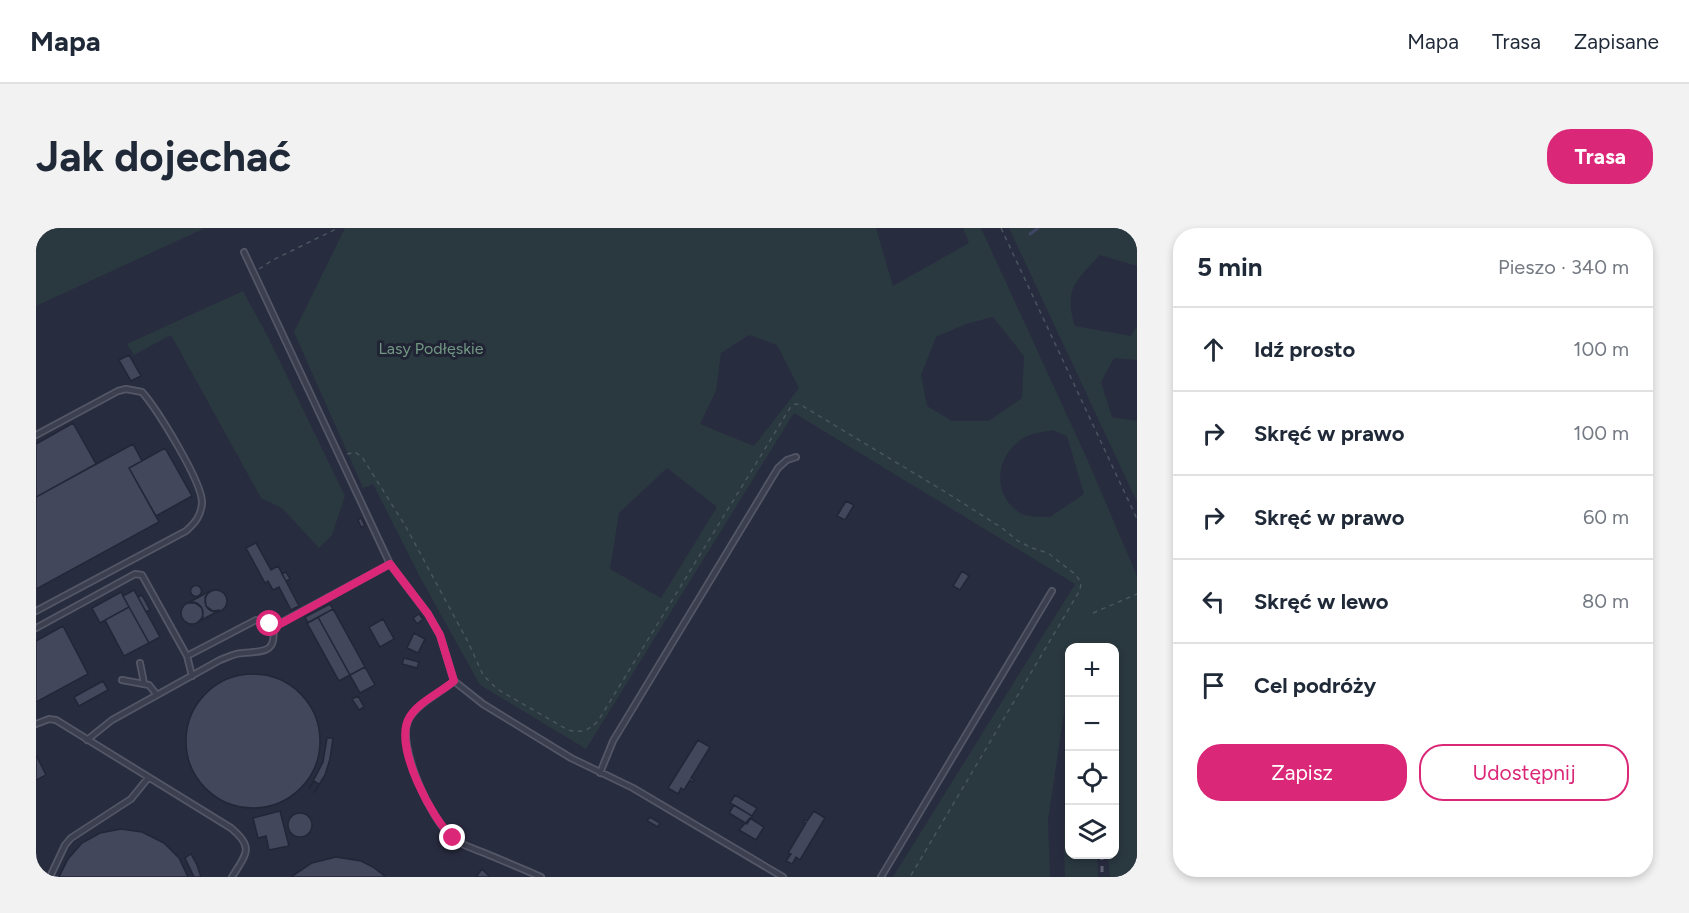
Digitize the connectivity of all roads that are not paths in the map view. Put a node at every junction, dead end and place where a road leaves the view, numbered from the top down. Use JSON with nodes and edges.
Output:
{"nodes":[{"id":1,"x":244,"y":252,"type":"dead end"},
{"id":2,"x":36,"y":435,"type":"edge"},
{"id":3,"x":796,"y":457,"type":"dead end"},
{"id":4,"x":390,"y":564,"type":"junction"},
{"id":5,"x":1052,"y":591,"type":"dead end"},
{"id":6,"x":36,"y":611,"type":"edge"},
{"id":7,"x":273,"y":627,"type":"junction"},
{"id":8,"x":36,"y":628,"type":"edge"},
{"id":9,"x":187,"y":656,"type":"junction"},
{"id":10,"x":140,"y":663,"type":"dead end"},
{"id":11,"x":192,"y":676,"type":"junction"},
{"id":12,"x":123,"y":680,"type":"dead end"},
{"id":13,"x":454,"y":681,"type":"junction"},
{"id":14,"x":144,"y":682,"type":"junction"},
{"id":15,"x":157,"y":695,"type":"junction"},
{"id":16,"x":36,"y":724,"type":"edge"},
{"id":17,"x":87,"y":740,"type":"junction"},
{"id":18,"x":600,"y":773,"type":"junction"},
{"id":19,"x":148,"y":778,"type":"junction"},
{"id":20,"x":50,"y":877,"type":"edge"},
{"id":21,"x":232,"y":877,"type":"edge"},
{"id":22,"x":541,"y":877,"type":"edge"},
{"id":23,"x":783,"y":877,"type":"edge"},
{"id":24,"x":881,"y":877,"type":"edge"}],
"edges":[{"from":1,"to":4,"type":"lane"},
{"from":2,"to":6,"type":"lane"},
{"from":3,"to":18,"type":"lane"},
{"from":4,"to":7,"type":"lane"},
{"from":4,"to":13,"type":"lane"},
{"from":5,"to":24,"type":"lane"},
{"from":7,"to":9,"type":"lane"},
{"from":7,"to":11,"type":"lane"},
{"from":8,"to":9,"type":"lane"},
{"from":9,"to":11,"type":"lane"},
{"from":10,"to":14,"type":"lane"},
{"from":11,"to":15,"type":"lane"},
{"from":12,"to":14,"type":"lane"},
{"from":13,"to":18,"type":"lane"},
{"from":13,"to":22,"type":"lane"},
{"from":14,"to":15,"type":"lane"},
{"from":15,"to":17,"type":"lane"},
{"from":16,"to":17,"type":"lane"},
{"from":17,"to":19,"type":"lane"},
{"from":18,"to":23,"type":"lane"},
{"from":19,"to":20,"type":"lane"},
{"from":19,"to":21,"type":"lane"}]}
